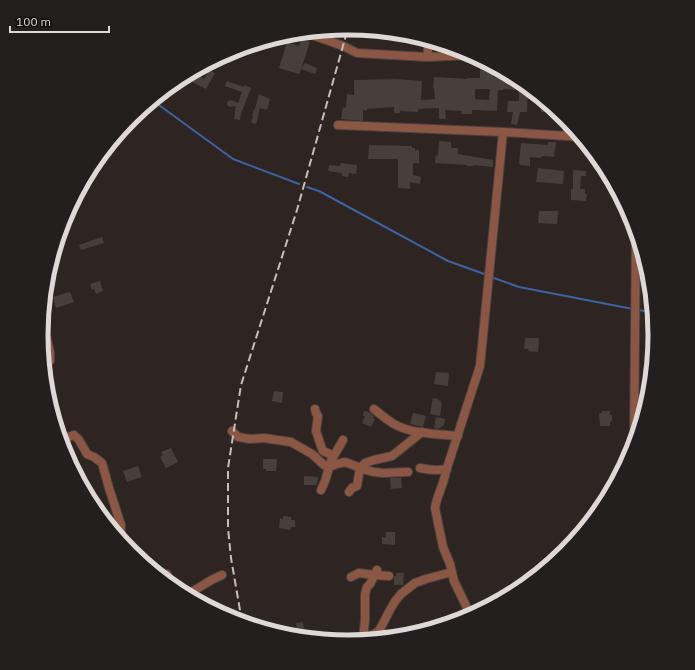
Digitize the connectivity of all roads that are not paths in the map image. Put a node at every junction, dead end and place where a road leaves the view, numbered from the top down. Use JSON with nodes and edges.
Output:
{"nodes":[{"id":1,"x":318,"y":37,"type":"edge"},
{"id":2,"x":428,"y":46,"type":"edge"},
{"id":3,"x":456,"y":56,"type":"edge"},
{"id":4,"x":427,"y":57,"type":"junction"},
{"id":5,"x":338,"y":125,"type":"dead end"},
{"id":6,"x":567,"y":131,"type":"edge"},
{"id":7,"x":503,"y":132,"type":"junction"},
{"id":8,"x":567,"y":136,"type":"junction"},
{"id":9,"x":572,"y":136,"type":"edge"},
{"id":10,"x":636,"y":253,"type":"edge"},
{"id":11,"x":48,"y":344,"type":"edge"},
{"id":12,"x":49,"y":362,"type":"edge"},
{"id":13,"x":316,"y":409,"type":"dead end"},
{"id":14,"x":374,"y":409,"type":"dead end"},
{"id":15,"x":634,"y":423,"type":"edge"},
{"id":16,"x":232,"y":431,"type":"dead end"},
{"id":17,"x":422,"y":432,"type":"junction"},
{"id":18,"x":458,"y":436,"type":"junction"},
{"id":19,"x":66,"y":438,"type":"edge"},
{"id":20,"x":343,"y":440,"type":"dead end"},
{"id":21,"x":332,"y":458,"type":"junction"},
{"id":22,"x":329,"y":468,"type":"junction"},
{"id":23,"x":360,"y":468,"type":"junction"},
{"id":24,"x":420,"y":468,"type":"dead end"},
{"id":25,"x":447,"y":470,"type":"junction"},
{"id":26,"x":408,"y":472,"type":"dead end"},
{"id":27,"x":320,"y":490,"type":"dead end"},
{"id":28,"x":349,"y":492,"type":"dead end"},
{"id":29,"x":121,"y":531,"type":"edge"},
{"id":30,"x":452,"y":572,"type":"junction"},
{"id":31,"x":375,"y":573,"type":"junction"},
{"id":32,"x":222,"y":575,"type":"dead end"},
{"id":33,"x":389,"y":576,"type":"dead end"},
{"id":34,"x":351,"y":577,"type":"dead end"},
{"id":35,"x":192,"y":592,"type":"edge"},
{"id":36,"x":468,"y":609,"type":"edge"},
{"id":37,"x":374,"y":633,"type":"edge"},
{"id":38,"x":362,"y":634,"type":"edge"}],
"edges":[{"from":1,"to":4,"type":"street"},
{"from":2,"to":4,"type":"street"},
{"from":3,"to":4,"type":"street"},
{"from":5,"to":7,"type":"street"},
{"from":6,"to":8,"type":"street"},
{"from":7,"to":8,"type":"street"},
{"from":7,"to":18,"type":"street"},
{"from":8,"to":9,"type":"street"},
{"from":10,"to":15,"type":"street"},
{"from":11,"to":12,"type":"street"},
{"from":13,"to":21,"type":"street"},
{"from":14,"to":17,"type":"street"},
{"from":16,"to":22,"type":"street"},
{"from":17,"to":18,"type":"street"},
{"from":17,"to":23,"type":"street"},
{"from":18,"to":25,"type":"street"},
{"from":19,"to":29,"type":"street"},
{"from":20,"to":21,"type":"street"},
{"from":21,"to":22,"type":"street"},
{"from":22,"to":23,"type":"street"},
{"from":22,"to":27,"type":"street"},
{"from":23,"to":26,"type":"street"},
{"from":23,"to":28,"type":"street"},
{"from":24,"to":25,"type":"street"},
{"from":25,"to":30,"type":"street"},
{"from":30,"to":36,"type":"street"},
{"from":30,"to":37,"type":"street"},
{"from":31,"to":33,"type":"street"},
{"from":31,"to":34,"type":"street"},
{"from":31,"to":38,"type":"street"},
{"from":32,"to":35,"type":"street"}]}
